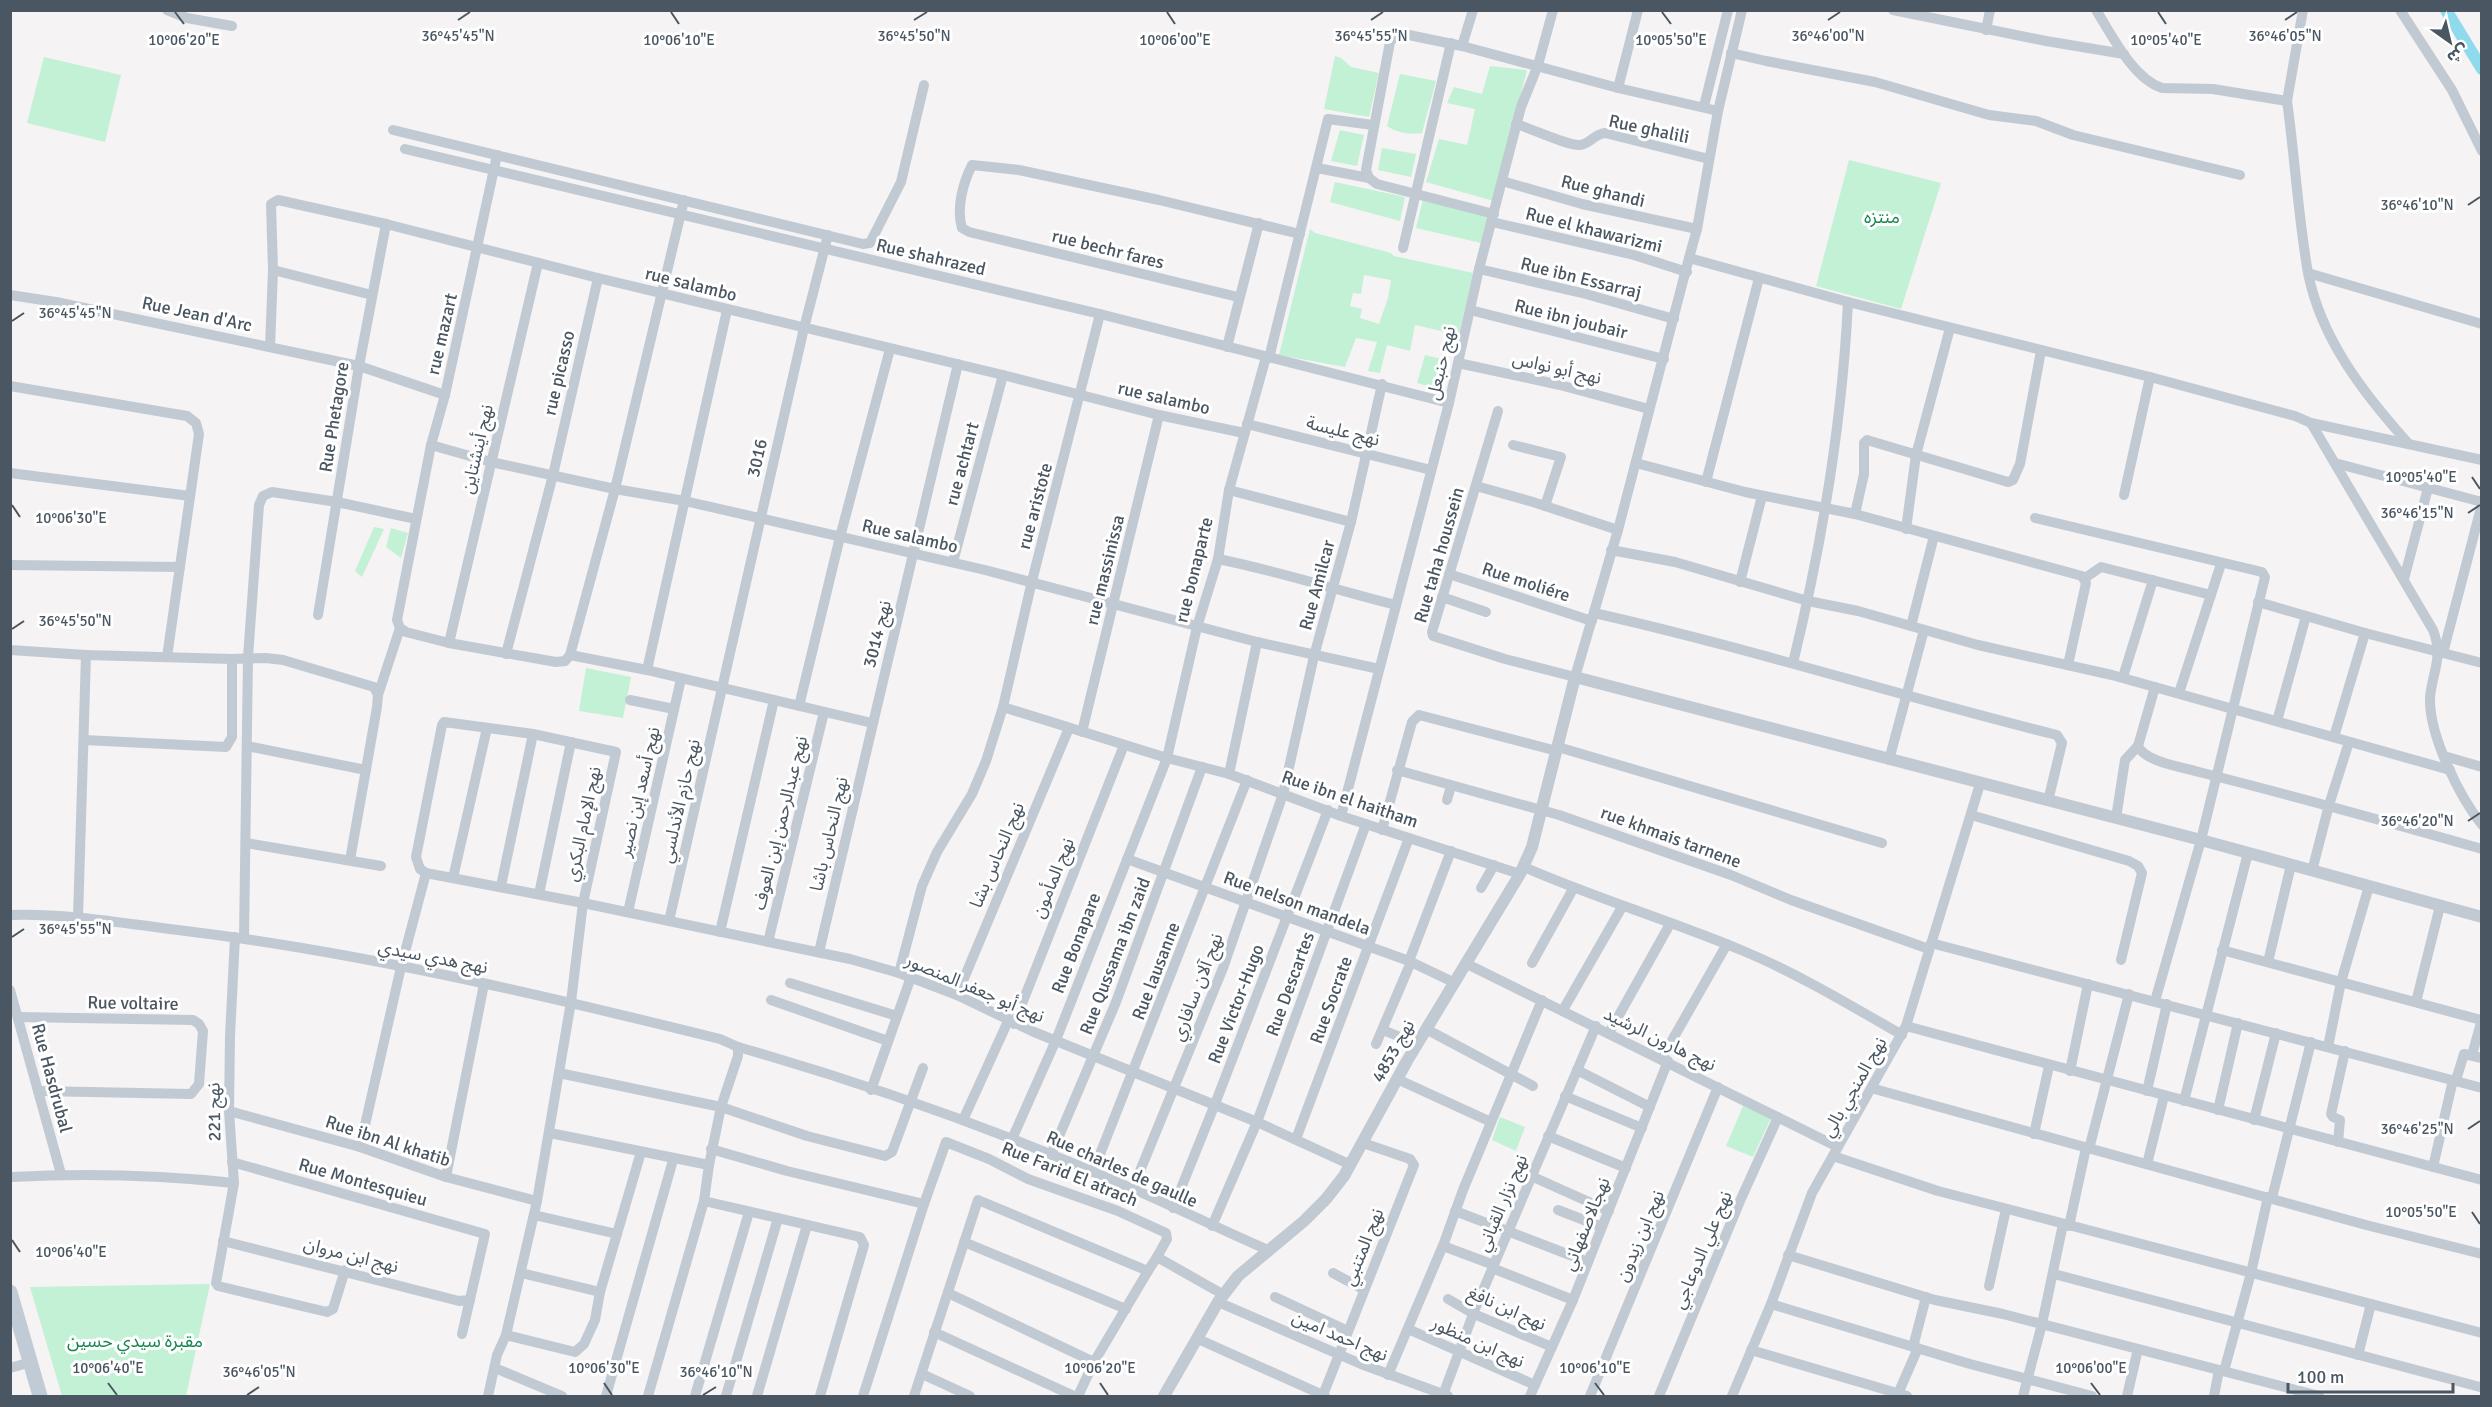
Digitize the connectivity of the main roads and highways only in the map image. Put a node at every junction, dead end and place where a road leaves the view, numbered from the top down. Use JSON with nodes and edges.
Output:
{"nodes":[{"id":1,"x":10,"y":1292,"type":"edge"},
{"id":2,"x":40,"y":1396,"type":"edge"}],
"edges":[{"from":1,"to":2,"type":"main road"}]}
